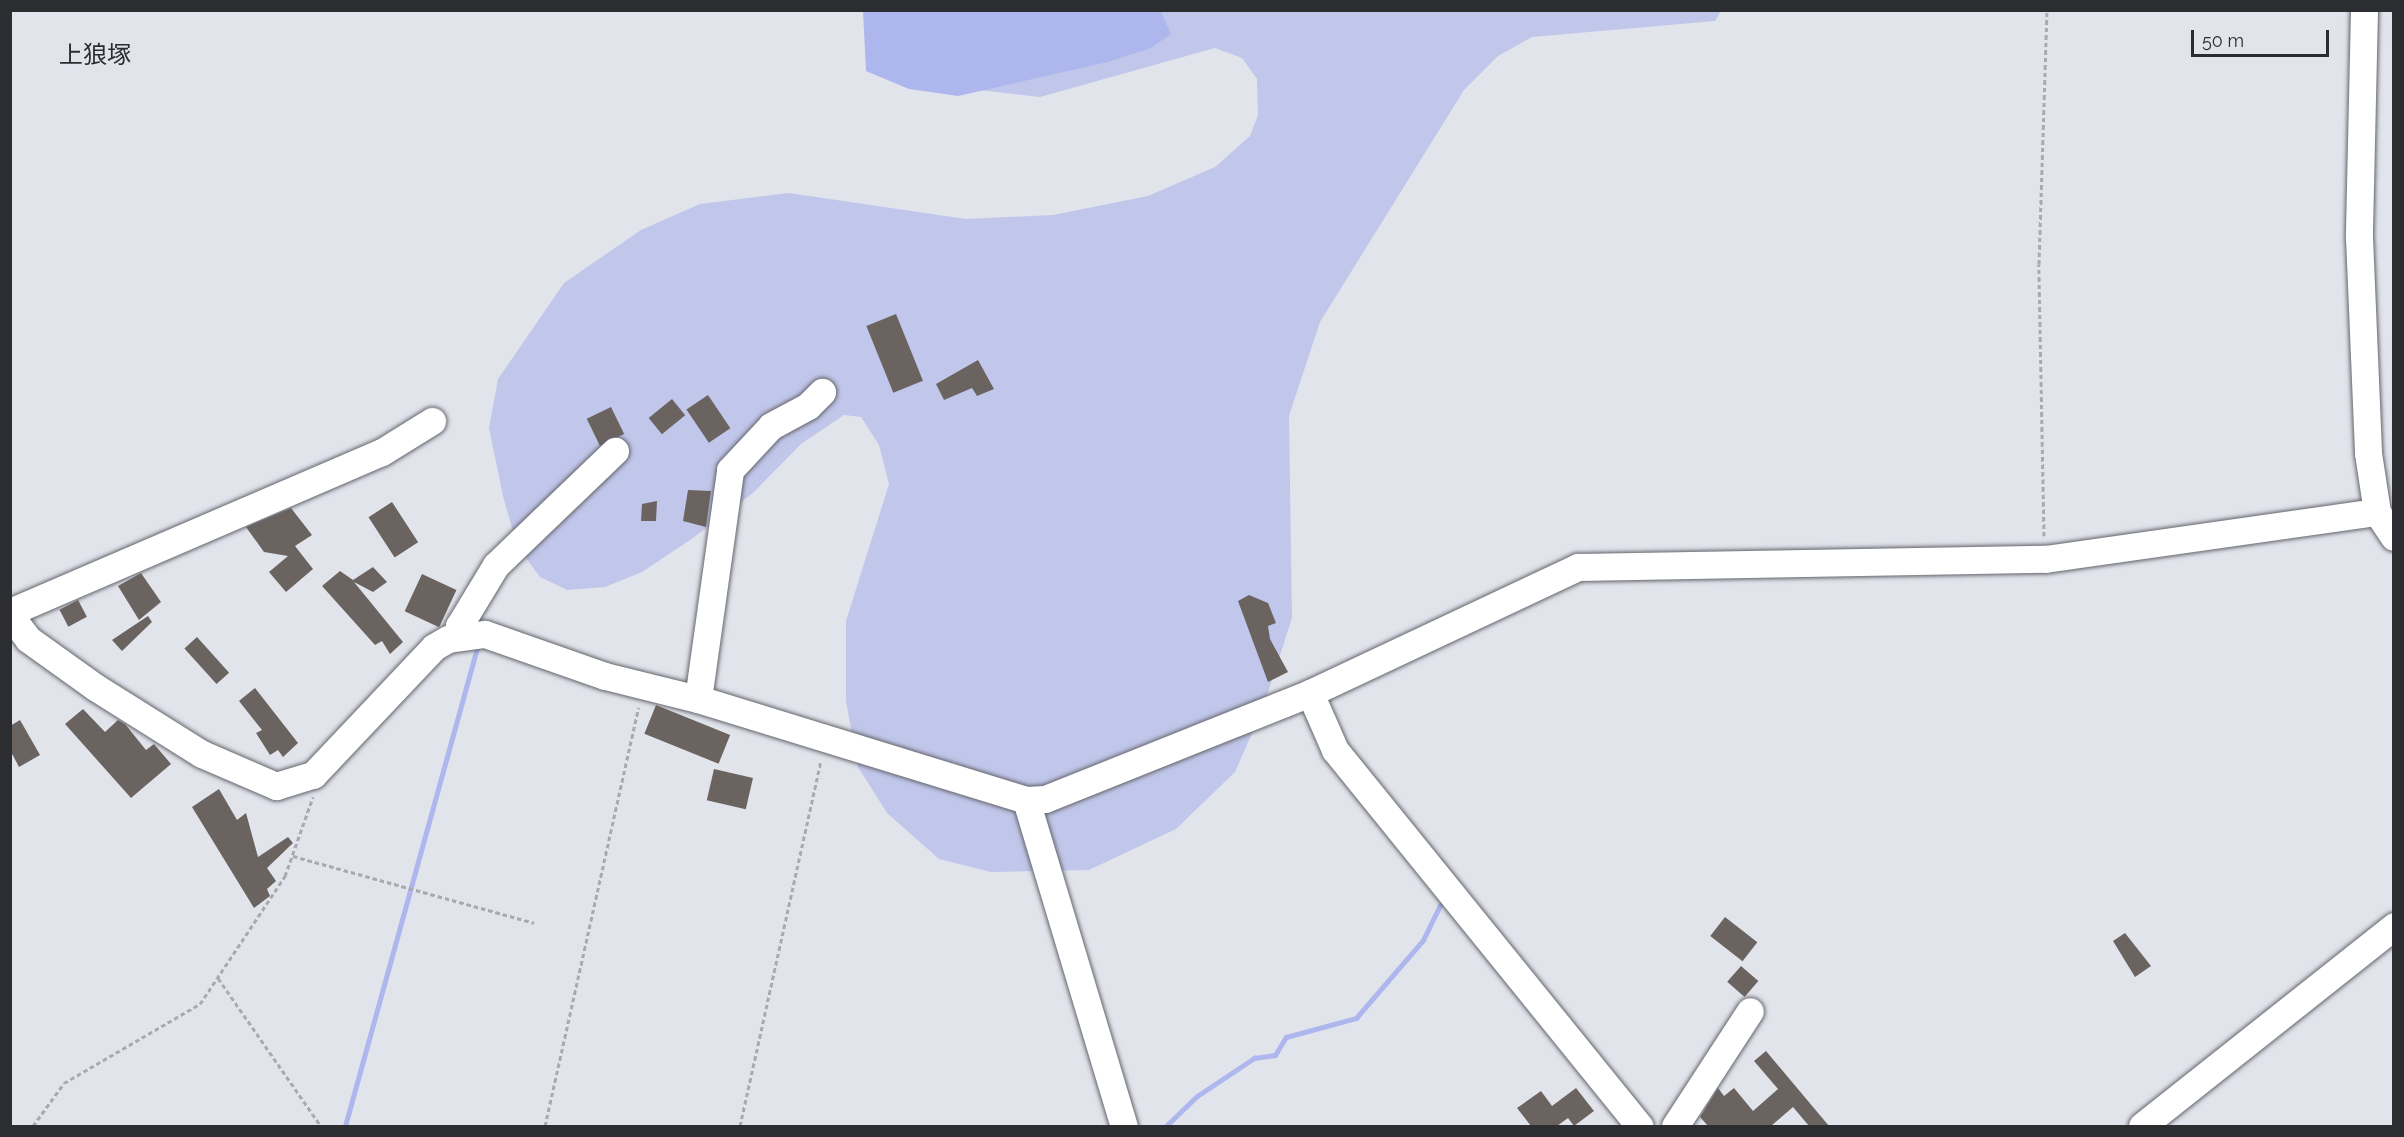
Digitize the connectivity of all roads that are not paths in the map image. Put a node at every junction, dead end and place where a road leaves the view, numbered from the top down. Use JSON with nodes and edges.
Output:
{"nodes":[{"id":1,"x":2364,"y":10,"type":"edge"},
{"id":2,"x":822,"y":392,"type":"dead end"},
{"id":3,"x":432,"y":421,"type":"dead end"},
{"id":4,"x":615,"y":451,"type":"dead end"},
{"id":5,"x":2377,"y":512,"type":"junction"},
{"id":6,"x":2394,"y":537,"type":"edge"},
{"id":7,"x":10,"y":614,"type":"edge"},
{"id":8,"x":463,"y":636,"type":"junction"},
{"id":9,"x":1310,"y":693,"type":"junction"},
{"id":10,"x":698,"y":699,"type":"junction"},
{"id":11,"x":1026,"y":800,"type":"junction"},
{"id":12,"x":2394,"y":926,"type":"edge"},
{"id":13,"x":1750,"y":1011,"type":"dead end"},
{"id":14,"x":1124,"y":1126,"type":"edge"},
{"id":15,"x":1639,"y":1126,"type":"edge"},
{"id":16,"x":1675,"y":1126,"type":"edge"},
{"id":17,"x":2142,"y":1126,"type":"edge"}],
"edges":[{"from":1,"to":5,"type":"street"},
{"from":2,"to":10,"type":"street"},
{"from":3,"to":7,"type":"street"},
{"from":4,"to":8,"type":"street"},
{"from":5,"to":6,"type":"street"},
{"from":5,"to":9,"type":"street"},
{"from":7,"to":8,"type":"street"},
{"from":8,"to":10,"type":"street"},
{"from":9,"to":11,"type":"street"},
{"from":9,"to":15,"type":"street"},
{"from":10,"to":11,"type":"street"},
{"from":11,"to":14,"type":"street"},
{"from":12,"to":17,"type":"street"},
{"from":13,"to":16,"type":"street"}]}
